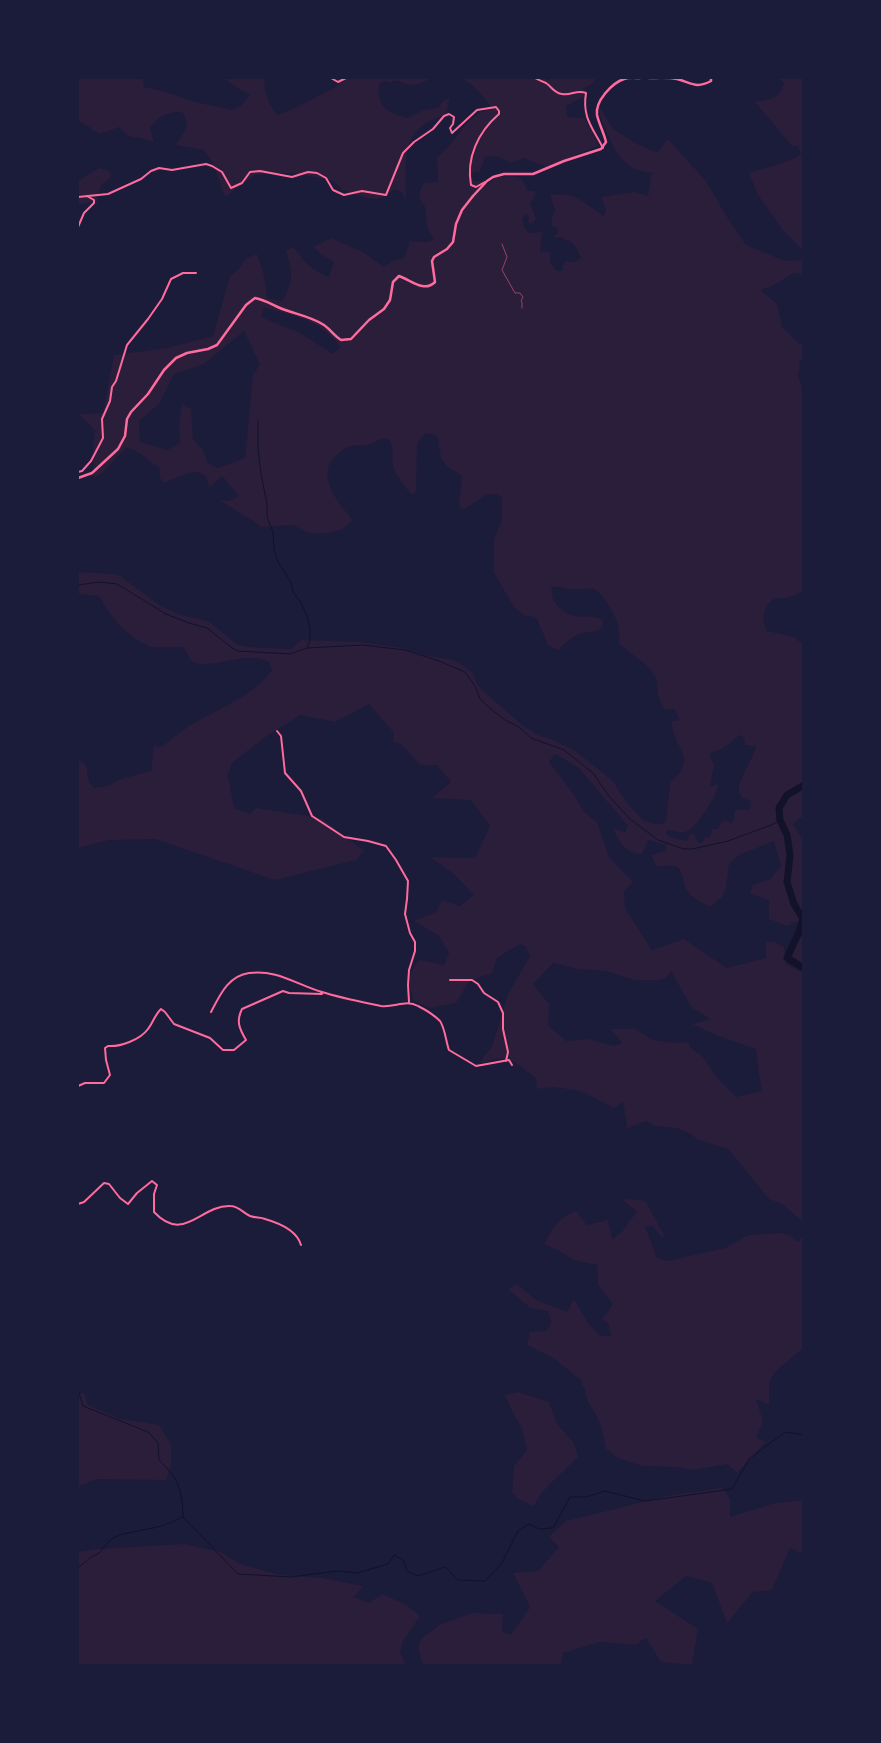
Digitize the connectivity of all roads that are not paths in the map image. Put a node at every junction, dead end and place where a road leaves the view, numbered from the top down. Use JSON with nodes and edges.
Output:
{"nodes":[{"id":1,"x":331,"y":78,"type":"edge"},
{"id":2,"x":346,"y":78,"type":"edge"},
{"id":3,"x":350,"y":78,"type":"edge"},
{"id":4,"x":363,"y":78,"type":"edge"},
{"id":5,"x":535,"y":78,"type":"edge"},
{"id":6,"x":640,"y":78,"type":"edge"},
{"id":7,"x":649,"y":78,"type":"edge"},
{"id":8,"x":711,"y":78,"type":"edge"},
{"id":9,"x":602,"y":148,"type":"junction"},
{"id":10,"x":487,"y":181,"type":"junction"},
{"id":11,"x":86,"y":196,"type":"junction"},
{"id":12,"x":78,"y":197,"type":"edge"},
{"id":13,"x":78,"y":227,"type":"edge"},
{"id":14,"x":196,"y":273,"type":"dead end"},
{"id":15,"x":78,"y":472,"type":"edge"},
{"id":16,"x":78,"y":478,"type":"edge"},
{"id":17,"x":277,"y":731,"type":"dead end"},
{"id":18,"x":450,"y":980,"type":"dead end"},
{"id":19,"x":321,"y":992,"type":"junction"},
{"id":20,"x":409,"y":1002,"type":"junction"},
{"id":21,"x":211,"y":1012,"type":"dead end"},
{"id":22,"x":506,"y":1061,"type":"junction"},
{"id":23,"x":512,"y":1065,"type":"dead end"},
{"id":24,"x":78,"y":1086,"type":"edge"},
{"id":25,"x":78,"y":1204,"type":"edge"},
{"id":26,"x":301,"y":1245,"type":"dead end"}],
"edges":[{"from":1,"to":2,"type":"street"},
{"from":3,"to":4,"type":"street"},
{"from":5,"to":9,"type":"street"},
{"from":6,"to":9,"type":"main road"},
{"from":7,"to":8,"type":"main road"},
{"from":9,"to":10,"type":"main road"},
{"from":10,"to":11,"type":"street"},
{"from":10,"to":16,"type":"main road"},
{"from":11,"to":12,"type":"street"},
{"from":11,"to":13,"type":"street"},
{"from":14,"to":15,"type":"street"},
{"from":17,"to":20,"type":"street"},
{"from":18,"to":22,"type":"street"},
{"from":19,"to":20,"type":"street"},
{"from":19,"to":21,"type":"street"},
{"from":19,"to":24,"type":"street"},
{"from":20,"to":22,"type":"street"},
{"from":22,"to":23,"type":"street"},
{"from":25,"to":26,"type":"street"}]}
